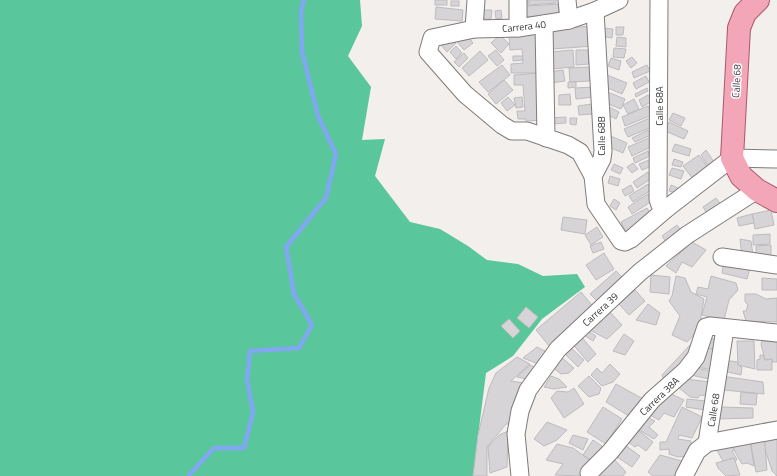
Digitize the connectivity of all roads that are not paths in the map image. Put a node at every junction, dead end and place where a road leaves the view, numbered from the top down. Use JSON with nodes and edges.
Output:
{"nodes":[{"id":1,"x":476,"y":0,"type":"edge"},
{"id":2,"x":518,"y":0,"type":"edge"},
{"id":3,"x":567,"y":0,"type":"edge"},
{"id":4,"x":619,"y":0,"type":"edge"},
{"id":5,"x":659,"y":0,"type":"edge"},
{"id":6,"x":754,"y":3,"type":"edge"},
{"id":7,"x":596,"y":11,"type":"junction"},
{"id":8,"x":569,"y":20,"type":"junction"},
{"id":9,"x":544,"y":24,"type":"junction"},
{"id":10,"x":518,"y":28,"type":"junction"},
{"id":11,"x":474,"y":29,"type":"junction"},
{"id":12,"x":546,"y":138,"type":"junction"},
{"id":13,"x":732,"y":158,"type":"junction"},
{"id":14,"x":777,"y":159,"type":"edge"},
{"id":15,"x":593,"y":176,"type":"junction"},
{"id":16,"x":757,"y":190,"type":"junction"},
{"id":17,"x":777,"y":201,"type":"edge"},
{"id":18,"x":666,"y":209,"type":"junction"},
{"id":19,"x":722,"y":257,"type":"dead end"},
{"id":20,"x":777,"y":265,"type":"edge"},
{"id":21,"x":725,"y":329,"type":"junction"},
{"id":22,"x":777,"y":333,"type":"edge"},
{"id":23,"x":777,"y":430,"type":"edge"},
{"id":24,"x":708,"y":443,"type":"junction"},
{"id":25,"x":590,"y":473,"type":"dead end"},
{"id":26,"x":520,"y":476,"type":"edge"},
{"id":27,"x":684,"y":476,"type":"edge"}],
"edges":[{"from":1,"to":11,"type":"street"},
{"from":2,"to":10,"type":"street"},
{"from":3,"to":8,"type":"street"},
{"from":4,"to":7,"type":"street","name":"Carrera 40"},
{"from":5,"to":18,"type":"street","name":"Calle 68A"},
{"from":6,"to":13,"type":"main road","name":"Calle 68"},
{"from":7,"to":8,"type":"street","name":"Carrera 40"},
{"from":7,"to":15,"type":"street","name":"Calle 68B"},
{"from":8,"to":9,"type":"street","name":"Carrera 40"},
{"from":9,"to":10,"type":"street","name":"Carrera 40"},
{"from":9,"to":12,"type":"street"},
{"from":10,"to":11,"type":"street","name":"Carrera 40"},
{"from":11,"to":12,"type":"street","name":"Carrera 40"},
{"from":12,"to":15,"type":"street"},
{"from":13,"to":14,"type":"street"},
{"from":13,"to":16,"type":"main road"},
{"from":13,"to":18,"type":"street"},
{"from":15,"to":18,"type":"street"},
{"from":16,"to":17,"type":"main road"},
{"from":16,"to":26,"type":"street","name":"Carrera 39"},
{"from":19,"to":20,"type":"street"},
{"from":21,"to":22,"type":"street"},
{"from":21,"to":24,"type":"street","name":"Calle 68"},
{"from":21,"to":25,"type":"street","name":"Carrera 38A"},
{"from":23,"to":24,"type":"street"},
{"from":24,"to":27,"type":"street"}]}
